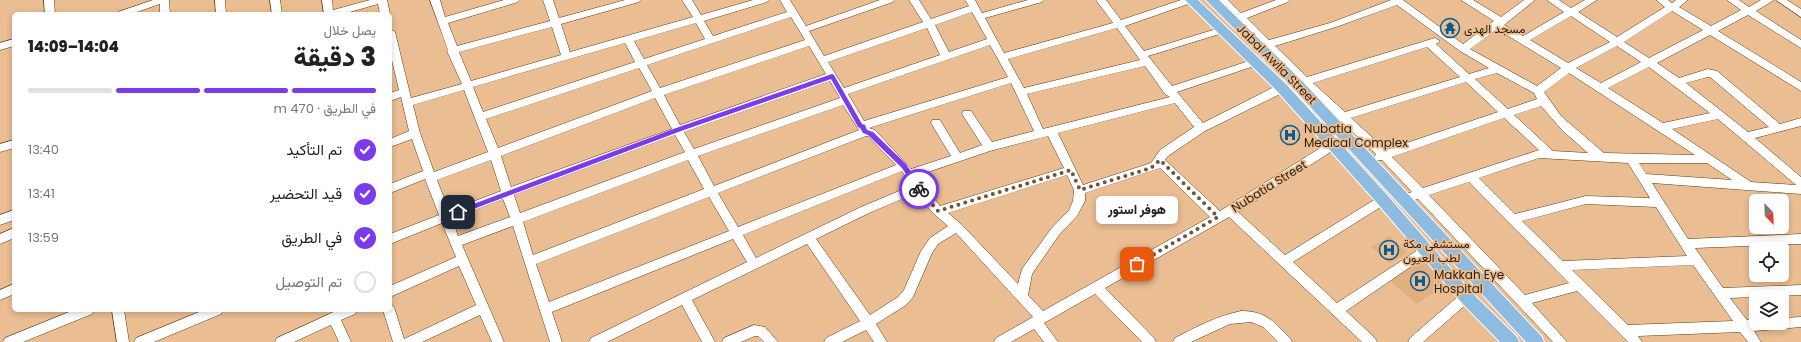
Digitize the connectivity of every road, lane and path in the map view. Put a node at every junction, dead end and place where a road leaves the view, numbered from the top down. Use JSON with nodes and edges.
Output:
{"nodes":[{"id":1,"x":49,"y":0,"type":"edge"},
{"id":2,"x":164,"y":0,"type":"edge"},
{"id":3,"x":220,"y":0,"type":"edge"},
{"id":4,"x":275,"y":0,"type":"edge"},
{"id":5,"x":326,"y":0,"type":"edge"},
{"id":6,"x":382,"y":0,"type":"edge"},
{"id":7,"x":435,"y":0,"type":"edge"},
{"id":8,"x":515,"y":0,"type":"edge"},
{"id":9,"x":548,"y":0,"type":"edge"},
{"id":10,"x":636,"y":0,"type":"edge"},
{"id":11,"x":687,"y":0,"type":"edge"},
{"id":12,"x":764,"y":0,"type":"edge"},
{"id":13,"x":785,"y":0,"type":"edge"},
{"id":14,"x":890,"y":0,"type":"edge"},
{"id":15,"x":914,"y":0,"type":"edge"},
{"id":16,"x":1039,"y":0,"type":"edge"},
{"id":17,"x":1101,"y":0,"type":"edge"},
{"id":18,"x":1191,"y":0,"type":"edge"},
{"id":19,"x":1212,"y":0,"type":"edge"},
{"id":20,"x":1222,"y":0,"type":"edge"},
{"id":21,"x":1285,"y":0,"type":"edge"},
{"id":22,"x":1398,"y":0,"type":"edge"},
{"id":23,"x":1466,"y":0,"type":"edge"},
{"id":24,"x":1530,"y":0,"type":"edge"},
{"id":25,"x":1552,"y":0,"type":"edge"},
{"id":26,"x":1592,"y":0,"type":"edge"},
{"id":27,"x":1661,"y":0,"type":"edge"},
{"id":28,"x":1683,"y":0,"type":"edge"},
{"id":29,"x":1732,"y":0,"type":"edge"},
{"id":30,"x":1769,"y":0,"type":"edge"},
{"id":31,"x":1781,"y":0,"type":"edge"},
{"id":32,"x":137,"y":4,"type":"edge"},
{"id":33,"x":483,"y":4,"type":"edge"},
{"id":34,"x":1672,"y":7,"type":"junction"},
{"id":35,"x":974,"y":8,"type":"edge"},
{"id":36,"x":1749,"y":10,"type":"junction"},
{"id":37,"x":50,"y":12,"type":"edge"},
{"id":38,"x":124,"y":12,"type":"edge"},
{"id":39,"x":165,"y":12,"type":"edge"},
{"id":40,"x":221,"y":12,"type":"edge"},
{"id":41,"x":277,"y":12,"type":"edge"},
{"id":42,"x":329,"y":12,"type":"edge"},
{"id":43,"x":337,"y":12,"type":"edge"},
{"id":44,"x":385,"y":12,"type":"edge"},
{"id":45,"x":1571,"y":12,"type":"junction"},
{"id":46,"x":793,"y":13,"type":"junction"},
{"id":47,"x":1801,"y":14,"type":"edge"},
{"id":48,"x":699,"y":18,"type":"junction"},
{"id":49,"x":1237,"y":19,"type":"junction"},
{"id":50,"x":442,"y":21,"type":"junction"},
{"id":51,"x":555,"y":22,"type":"junction"},
{"id":52,"x":1499,"y":23,"type":"junction"},
{"id":53,"x":929,"y":24,"type":"junction"},
{"id":54,"x":1120,"y":24,"type":"junction"},
{"id":55,"x":803,"y":30,"type":"junction"},
{"id":56,"x":1223,"y":30,"type":"junction"},
{"id":57,"x":1710,"y":30,"type":"junction"},
{"id":58,"x":1446,"y":37,"type":"junction"},
{"id":59,"x":628,"y":39,"type":"junction"},
{"id":60,"x":392,"y":40,"type":"edge"},
{"id":61,"x":712,"y":40,"type":"junction"},
{"id":62,"x":1523,"y":40,"type":"junction"},
{"id":63,"x":993,"y":41,"type":"junction"},
{"id":64,"x":811,"y":42,"type":"junction"},
{"id":65,"x":1617,"y":42,"type":"junction"},
{"id":66,"x":12,"y":43,"type":"edge"},
{"id":67,"x":1429,"y":43,"type":"junction"},
{"id":68,"x":1801,"y":45,"type":"edge"},
{"id":69,"x":1265,"y":46,"type":"junction"},
{"id":70,"x":0,"y":47,"type":"edge"},
{"id":71,"x":1463,"y":49,"type":"junction"},
{"id":72,"x":452,"y":51,"type":"junction"},
{"id":73,"x":567,"y":57,"type":"junction"},
{"id":74,"x":946,"y":57,"type":"junction"},
{"id":75,"x":1002,"y":57,"type":"junction"},
{"id":76,"x":1144,"y":59,"type":"junction"},
{"id":77,"x":822,"y":60,"type":"junction"},
{"id":78,"x":1256,"y":62,"type":"junction"},
{"id":79,"x":1650,"y":62,"type":"junction"},
{"id":80,"x":642,"y":64,"type":"junction"},
{"id":81,"x":1568,"y":68,"type":"junction"},
{"id":82,"x":1497,"y":69,"type":"junction"},
{"id":83,"x":832,"y":76,"type":"junction"},
{"id":84,"x":1468,"y":78,"type":"junction"},
{"id":85,"x":1013,"y":79,"type":"junction"},
{"id":86,"x":1677,"y":82,"type":"junction"},
{"id":87,"x":1301,"y":83,"type":"junction"},
{"id":88,"x":467,"y":86,"type":"junction"},
{"id":89,"x":1801,"y":86,"type":"edge"},
{"id":90,"x":1282,"y":88,"type":"junction"},
{"id":91,"x":1600,"y":88,"type":"junction"},
{"id":92,"x":1538,"y":91,"type":"junction"},
{"id":93,"x":1021,"y":92,"type":"junction"},
{"id":94,"x":658,"y":93,"type":"junction"},
{"id":95,"x":1172,"y":95,"type":"junction"},
{"id":96,"x":843,"y":96,"type":"junction"},
{"id":97,"x":392,"y":97,"type":"edge"},
{"id":98,"x":406,"y":98,"type":"junction"},
{"id":99,"x":1543,"y":101,"type":"junction"},
{"id":100,"x":1506,"y":113,"type":"junction"},
{"id":101,"x":968,"y":114,"type":"dead end"},
{"id":102,"x":1720,"y":114,"type":"junction"},
{"id":103,"x":480,"y":117,"type":"junction"},
{"id":104,"x":1337,"y":118,"type":"junction"},
{"id":105,"x":1801,"y":122,"type":"edge"},
{"id":106,"x":936,"y":123,"type":"dead end"},
{"id":107,"x":1662,"y":127,"type":"junction"},
{"id":108,"x":1201,"y":128,"type":"junction"},
{"id":109,"x":1778,"y":128,"type":"junction"},
{"id":110,"x":864,"y":129,"type":"junction"},
{"id":111,"x":678,"y":130,"type":"junction"},
{"id":112,"x":1051,"y":130,"type":"junction"},
{"id":113,"x":415,"y":133,"type":"junction"},
{"id":114,"x":1040,"y":133,"type":"junction"},
{"id":115,"x":1746,"y":137,"type":"junction"},
{"id":116,"x":1352,"y":141,"type":"junction"},
{"id":117,"x":392,"y":142,"type":"edge"},
{"id":118,"x":12,"y":145,"type":"edge"},
{"id":119,"x":1332,"y":146,"type":"junction"},
{"id":120,"x":989,"y":147,"type":"junction"},
{"id":121,"x":0,"y":148,"type":"edge"},
{"id":122,"x":494,"y":153,"type":"junction"},
{"id":123,"x":692,"y":154,"type":"junction"},
{"id":124,"x":1550,"y":154,"type":"junction"},
{"id":125,"x":1384,"y":155,"type":"junction"},
{"id":126,"x":957,"y":157,"type":"junction"},
{"id":127,"x":1601,"y":157,"type":"junction"},
{"id":128,"x":1631,"y":159,"type":"junction"},
{"id":129,"x":1711,"y":159,"type":"junction"},
{"id":130,"x":1160,"y":160,"type":"junction"},
{"id":131,"x":1370,"y":161,"type":"junction"},
{"id":132,"x":906,"y":170,"type":"junction"},
{"id":133,"x":1071,"y":170,"type":"junction"},
{"id":134,"x":430,"y":175,"type":"junction"},
{"id":135,"x":1470,"y":176,"type":"junction"},
{"id":136,"x":1643,"y":178,"type":"junction"},
{"id":137,"x":1801,"y":183,"type":"edge"},
{"id":138,"x":1750,"y":187,"type":"junction"},
{"id":139,"x":392,"y":188,"type":"edge"},
{"id":140,"x":918,"y":188,"type":"junction"},
{"id":141,"x":1080,"y":190,"type":"junction"},
{"id":142,"x":1801,"y":190,"type":"edge"},
{"id":143,"x":711,"y":191,"type":"junction"},
{"id":144,"x":1421,"y":193,"type":"junction"},
{"id":145,"x":509,"y":194,"type":"junction"},
{"id":146,"x":1404,"y":199,"type":"junction"},
{"id":147,"x":1383,"y":200,"type":"junction"},
{"id":148,"x":1659,"y":203,"type":"junction"},
{"id":149,"x":1230,"y":210,"type":"junction"},
{"id":150,"x":938,"y":211,"type":"junction"},
{"id":151,"x":12,"y":216,"type":"edge"},
{"id":152,"x":445,"y":217,"type":"junction"},
{"id":153,"x":1218,"y":217,"type":"junction"},
{"id":154,"x":516,"y":218,"type":"junction"},
{"id":155,"x":0,"y":220,"type":"edge"},
{"id":156,"x":1513,"y":220,"type":"junction"},
{"id":157,"x":1452,"y":224,"type":"junction"},
{"id":158,"x":956,"y":226,"type":"junction"},
{"id":159,"x":1434,"y":231,"type":"junction"},
{"id":160,"x":735,"y":233,"type":"junction"},
{"id":161,"x":12,"y":235,"type":"edge"},
{"id":162,"x":809,"y":238,"type":"junction"},
{"id":163,"x":0,"y":239,"type":"edge"},
{"id":164,"x":392,"y":239,"type":"edge"},
{"id":165,"x":1801,"y":239,"type":"edge"},
{"id":166,"x":456,"y":242,"type":"junction"},
{"id":167,"x":1685,"y":244,"type":"junction"},
{"id":168,"x":1425,"y":250,"type":"junction"},
{"id":169,"x":463,"y":259,"type":"junction"},
{"id":170,"x":530,"y":260,"type":"junction"},
{"id":171,"x":1696,"y":260,"type":"junction"},
{"id":172,"x":1284,"y":261,"type":"junction"},
{"id":173,"x":754,"y":264,"type":"junction"},
{"id":174,"x":1559,"y":266,"type":"junction"},
{"id":175,"x":1506,"y":284,"type":"junction"},
{"id":176,"x":1579,"y":285,"type":"junction"},
{"id":177,"x":1096,"y":287,"type":"junction"},
{"id":178,"x":12,"y":290,"type":"edge"},
{"id":179,"x":1488,"y":290,"type":"junction"},
{"id":180,"x":1801,"y":290,"type":"edge"},
{"id":181,"x":392,"y":291,"type":"edge"},
{"id":182,"x":0,"y":294,"type":"edge"},
{"id":183,"x":1721,"y":294,"type":"junction"},
{"id":184,"x":1022,"y":297,"type":"junction"},
{"id":185,"x":1466,"y":297,"type":"junction"},
{"id":186,"x":685,"y":299,"type":"junction"},
{"id":187,"x":1523,"y":301,"type":"junction"},
{"id":188,"x":483,"y":308,"type":"junction"},
{"id":189,"x":545,"y":309,"type":"junction"},
{"id":190,"x":1337,"y":310,"type":"junction"},
{"id":191,"x":83,"y":312,"type":"edge"},
{"id":192,"x":118,"y":312,"type":"edge"},
{"id":193,"x":212,"y":312,"type":"edge"},
{"id":194,"x":347,"y":312,"type":"edge"},
{"id":195,"x":390,"y":312,"type":"edge"},
{"id":196,"x":334,"y":318,"type":"junction"},
{"id":197,"x":1038,"y":320,"type":"junction"},
{"id":198,"x":1540,"y":320,"type":"junction"},
{"id":199,"x":1801,"y":322,"type":"edge"},
{"id":200,"x":868,"y":323,"type":"junction"},
{"id":201,"x":1744,"y":326,"type":"junction"},
{"id":202,"x":1522,"y":327,"type":"junction"},
{"id":203,"x":1626,"y":331,"type":"junction"},
{"id":204,"x":1504,"y":340,"type":"edge"},
{"id":205,"x":9,"y":342,"type":"edge"},
{"id":206,"x":123,"y":342,"type":"edge"},
{"id":207,"x":140,"y":342,"type":"edge"},
{"id":208,"x":281,"y":342,"type":"edge"},
{"id":209,"x":345,"y":342,"type":"edge"},
{"id":210,"x":400,"y":342,"type":"edge"},
{"id":211,"x":409,"y":342,"type":"edge"},
{"id":212,"x":498,"y":342,"type":"edge"},
{"id":213,"x":556,"y":342,"type":"edge"},
{"id":214,"x":595,"y":342,"type":"edge"},
{"id":215,"x":709,"y":342,"type":"edge"},
{"id":216,"x":728,"y":342,"type":"edge"},
{"id":217,"x":772,"y":342,"type":"edge"},
{"id":218,"x":830,"y":342,"type":"edge"},
{"id":219,"x":881,"y":342,"type":"edge"},
{"id":220,"x":1000,"y":342,"type":"edge"},
{"id":221,"x":1052,"y":342,"type":"edge"},
{"id":222,"x":1150,"y":342,"type":"edge"},
{"id":223,"x":1179,"y":342,"type":"edge"},
{"id":224,"x":1286,"y":342,"type":"edge"},
{"id":225,"x":1371,"y":342,"type":"edge"},
{"id":226,"x":1414,"y":342,"type":"edge"},
{"id":227,"x":1536,"y":342,"type":"edge"},
{"id":228,"x":1561,"y":342,"type":"edge"},
{"id":229,"x":1636,"y":342,"type":"edge"},
{"id":230,"x":1756,"y":342,"type":"edge"}],
"edges":[{"from":1,"to":37,"type":"street"},
{"from":2,"to":32,"type":"street"},
{"from":2,"to":39,"type":"street"},
{"from":3,"to":40,"type":"street"},
{"from":4,"to":41,"type":"street"},
{"from":5,"to":42,"type":"street"},
{"from":6,"to":43,"type":"street"},
{"from":6,"to":44,"type":"street"},
{"from":7,"to":50,"type":"street"},
{"from":8,"to":33,"type":"street"},
{"from":9,"to":51,"type":"street"},
{"from":10,"to":51,"type":"street"},
{"from":11,"to":48,"type":"street"},
{"from":12,"to":48,"type":"street"},
{"from":13,"to":46,"type":"street"},
{"from":14,"to":55,"type":"street"},
{"from":15,"to":53,"type":"street"},
{"from":16,"to":35,"type":"street"},
{"from":17,"to":54,"type":"street"},
{"from":18,"to":54,"type":"street"},
{"from":18,"to":56,"type":"main road","name":"Jabal Awlia Street"},
{"from":19,"to":49,"type":"main road","name":"Jabal Awlia Street"},
{"from":20,"to":49,"type":"street"},
{"from":21,"to":49,"type":"street"},
{"from":22,"to":58,"type":"street"},
{"from":22,"to":69,"type":"street"},
{"from":23,"to":52,"type":"street"},
{"from":24,"to":52,"type":"street"},
{"from":25,"to":45,"type":"street"},
{"from":26,"to":45,"type":"street"},
{"from":27,"to":34,"type":"street"},
{"from":28,"to":34,"type":"street"},
{"from":29,"to":36,"type":"street"},
{"from":30,"to":36,"type":"street"},
{"from":31,"to":47,"type":"street"},
{"from":32,"to":38,"type":"street"},
{"from":33,"to":50,"type":"street"},
{"from":34,"to":57,"type":"street"},
{"from":34,"to":65,"type":"street"},
{"from":35,"to":53,"type":"street"},
{"from":35,"to":63,"type":"street"},
{"from":36,"to":57,"type":"street"},
{"from":36,"to":68,"type":"street"},
{"from":45,"to":62,"type":"street"},
{"from":45,"to":65,"type":"street"},
{"from":46,"to":55,"type":"street"},
{"from":46,"to":61,"type":"street"},
{"from":48,"to":59,"type":"street"},
{"from":48,"to":61,"type":"street"},
{"from":49,"to":69,"type":"main road","name":"Jabal Awlia Street"},
{"from":50,"to":72,"type":"street"},
{"from":51,"to":72,"type":"street"},
{"from":51,"to":73,"type":"street"},
{"from":52,"to":62,"type":"street"},
{"from":52,"to":71,"type":"street"},
{"from":53,"to":74,"type":"street"},
{"from":53,"to":77,"type":"street"},
{"from":54,"to":75,"type":"street"},
{"from":54,"to":76,"type":"street"},
{"from":55,"to":64,"type":"street"},
{"from":56,"to":76,"type":"street"},
{"from":56,"to":78,"type":"main road","name":"Jabal Awlia Street"},
{"from":57,"to":79,"type":"street"},
{"from":57,"to":89,"type":"street"},
{"from":58,"to":67,"type":"street"},
{"from":58,"to":71,"type":"street"},
{"from":59,"to":73,"type":"street"},
{"from":59,"to":80,"type":"street"},
{"from":60,"to":98,"type":"street"},
{"from":61,"to":80,"type":"street"},
{"from":62,"to":81,"type":"street"},
{"from":63,"to":74,"type":"street"},
{"from":63,"to":75,"type":"street"},
{"from":64,"to":77,"type":"street"},
{"from":64,"to":94,"type":"street"},
{"from":65,"to":79,"type":"street"},
{"from":65,"to":81,"type":"street"},
{"from":66,"to":70,"type":"street"},
{"from":67,"to":84,"type":"street"},
{"from":67,"to":87,"type":"street"},
{"from":69,"to":87,"type":"main road","name":"Jabal Awlia Street"},
{"from":71,"to":82,"type":"street"},
{"from":72,"to":88,"type":"street"},
{"from":73,"to":88,"type":"street"},
{"from":74,"to":96,"type":"street"},
{"from":75,"to":85,"type":"street"},
{"from":76,"to":93,"type":"street"},
{"from":76,"to":95,"type":"street"},
{"from":77,"to":83,"type":"street"},
{"from":78,"to":90,"type":"main road","name":"Jabal Awlia Street"},
{"from":78,"to":95,"type":"street"},
{"from":79,"to":86,"type":"street"},
{"from":79,"to":91,"type":"street"},
{"from":80,"to":94,"type":"street"},
{"from":80,"to":103,"type":"street"},
{"from":81,"to":91,"type":"street"},
{"from":81,"to":92,"type":"street"},
{"from":82,"to":84,"type":"street"},
{"from":82,"to":92,"type":"street"},
{"from":83,"to":96,"type":"street"},
{"from":83,"to":111,"type":"street"},
{"from":84,"to":100,"type":"street"},
{"from":84,"to":104,"type":"street"},
{"from":85,"to":93,"type":"street"},
{"from":85,"to":110,"type":"street"},
{"from":86,"to":102,"type":"street"},
{"from":86,"to":109,"type":"street"},
{"from":87,"to":104,"type":"main road","name":"Jabal Awlia Street"},
{"from":88,"to":98,"type":"street"},
{"from":88,"to":103,"type":"street"},
{"from":90,"to":108,"type":"street"},
{"from":90,"to":119,"type":"main road","name":"Jabal Awlia Street"},
{"from":91,"to":107,"type":"street"},
{"from":92,"to":99,"type":"street"},
{"from":93,"to":114,"type":"street"},
{"from":94,"to":111,"type":"street"},
{"from":94,"to":122,"type":"street"},
{"from":95,"to":108,"type":"street"},
{"from":95,"to":112,"type":"street"},
{"from":96,"to":110,"type":"street"},
{"from":96,"to":123,"type":"street"},
{"from":97,"to":98,"type":"street"},
{"from":98,"to":113,"type":"street"},
{"from":99,"to":100,"type":"street"},
{"from":99,"to":127,"type":"street"},
{"from":100,"to":124,"type":"street"},
{"from":100,"to":125,"type":"street"},
{"from":101,"to":120,"type":"street"},
{"from":102,"to":107,"type":"street"},
{"from":102,"to":115,"type":"street"},
{"from":103,"to":122,"type":"street"},
{"from":104,"to":116,"type":"main road","name":"Jabal Awlia Street"},
{"from":104,"to":125,"type":"street"},
{"from":105,"to":109,"type":"street"},
{"from":106,"to":126,"type":"street"},
{"from":107,"to":129,"type":"street"},
{"from":108,"to":130,"type":"street"},
{"from":109,"to":115,"type":"street"},
{"from":110,"to":132,"type":"street"},
{"from":110,"to":143,"type":"street"},
{"from":111,"to":123,"type":"street"},
{"from":111,"to":145,"type":"street"},
{"from":112,"to":114,"type":"street"},
{"from":112,"to":133,"type":"street"},
{"from":113,"to":117,"type":"street"},
{"from":113,"to":134,"type":"street"},
{"from":114,"to":120,"type":"street"},
{"from":115,"to":137,"type":"street"},
{"from":116,"to":119,"type":"street","name":"Nubatia Street"},
{"from":116,"to":131,"type":"main road","name":"Jabal Awlia Street"},
{"from":118,"to":121,"type":"street"},
{"from":119,"to":147,"type":"main road","name":"Jabal Awlia Street"},
{"from":119,"to":149,"type":"street","name":"Nubatia Street"},
{"from":120,"to":126,"type":"street"},
{"from":122,"to":134,"type":"street"},
{"from":122,"to":145,"type":"street"},
{"from":123,"to":143,"type":"street"},
{"from":123,"to":154,"type":"street"},
{"from":124,"to":127,"type":"street"},
{"from":124,"to":135,"type":"street"},
{"from":125,"to":131,"type":"street"},
{"from":125,"to":144,"type":"street"},
{"from":126,"to":132,"type":"street"},
{"from":127,"to":128,"type":"street"},
{"from":128,"to":129,"type":"street"},
{"from":128,"to":136,"type":"street"},
{"from":129,"to":138,"type":"street"},
{"from":130,"to":141,"type":"street"},
{"from":130,"to":153,"type":"street"},
{"from":131,"to":146,"type":"main road","name":"Jabal Awlia Street"},
{"from":132,"to":140,"type":"street"},
{"from":132,"to":160,"type":"street"},
{"from":133,"to":141,"type":"street"},
{"from":133,"to":150,"type":"street"},
{"from":134,"to":139,"type":"street"},
{"from":134,"to":152,"type":"street"},
{"from":135,"to":144,"type":"street"},
{"from":135,"to":156,"type":"street"},
{"from":136,"to":138,"type":"street"},
{"from":136,"to":148,"type":"street"},
{"from":138,"to":142,"type":"street"},
{"from":140,"to":150,"type":"street"},
{"from":140,"to":162,"type":"street"},
{"from":141,"to":184,"type":"street"},
{"from":143,"to":160,"type":"street"},
{"from":143,"to":170,"type":"street"},
{"from":144,"to":146,"type":"street"},
{"from":144,"to":157,"type":"street"},
{"from":145,"to":152,"type":"street"},
{"from":145,"to":154,"type":"street"},
{"from":146,"to":159,"type":"main road","name":"Jabal Awlia Street"},
{"from":147,"to":168,"type":"main road","name":"Jabal Awlia Street"},
{"from":147,"to":172,"type":"street"},
{"from":148,"to":156,"type":"street"},
{"from":148,"to":167,"type":"street"},
{"from":149,"to":153,"type":"street","name":"Nubatia Street"},
{"from":149,"to":172,"type":"street"},
{"from":150,"to":158,"type":"street"},
{"from":151,"to":155,"type":"street"},
{"from":152,"to":164,"type":"street"},
{"from":152,"to":166,"type":"street"},
{"from":153,"to":177,"type":"street","name":"Nubatia Street"},
{"from":154,"to":166,"type":"street"},
{"from":154,"to":170,"type":"street"},
{"from":156,"to":174,"type":"street"},
{"from":157,"to":159,"type":"street"},
{"from":157,"to":175,"type":"street"},
{"from":158,"to":184,"type":"street"},
{"from":158,"to":200,"type":"street"},
{"from":159,"to":179,"type":"main road","name":"Jabal Awlia Street"},
{"from":160,"to":173,"type":"street"},
{"from":160,"to":189,"type":"street"},
{"from":161,"to":163,"type":"street"},
{"from":162,"to":173,"type":"street"},
{"from":162,"to":200,"type":"street"},
{"from":165,"to":167,"type":"street"},
{"from":166,"to":169,"type":"street"},
{"from":167,"to":171,"type":"street"},
{"from":168,"to":185,"type":"main road","name":"Jabal Awlia Street"},
{"from":168,"to":190,"type":"street"},
{"from":169,"to":181,"type":"street"},
{"from":169,"to":188,"type":"street"},
{"from":170,"to":189,"type":"street"},
{"from":171,"to":174,"type":"street"},
{"from":171,"to":183,"type":"street"},
{"from":172,"to":190,"type":"street"},
{"from":173,"to":186,"type":"street"},
{"from":174,"to":176,"type":"street"},
{"from":175,"to":179,"type":"street"},
{"from":175,"to":187,"type":"street"},
{"from":176,"to":187,"type":"street"},
{"from":176,"to":203,"type":"street"},
{"from":177,"to":197,"type":"street","name":"Nubatia Street"},
{"from":177,"to":222,"type":"street"},
{"from":178,"to":182,"type":"street"},
{"from":179,"to":202,"type":"main road","name":"Jabal Awlia Street"},
{"from":180,"to":183,"type":"street"},
{"from":183,"to":201,"type":"street"},
{"from":184,"to":197,"type":"street"},
{"from":185,"to":204,"type":"main road","name":"Jabal Awlia Street"},
{"from":185,"to":226,"type":"street"},
{"from":186,"to":214,"type":"street"},
{"from":186,"to":215,"type":"street"},
{"from":187,"to":198,"type":"street"},
{"from":188,"to":211,"type":"street"},
{"from":188,"to":212,"type":"street"},
{"from":189,"to":213,"type":"street"},
{"from":190,"to":225,"type":"street"},
{"from":191,"to":205,"type":"street"},
{"from":192,"to":206,"type":"street"},
{"from":193,"to":207,"type":"street"},
{"from":194,"to":196,"type":"street"},
{"from":195,"to":210,"type":"street"},
{"from":196,"to":208,"type":"street"},
{"from":196,"to":209,"type":"street"},
{"from":197,"to":220,"type":"street","name":"Nubatia Street"},
{"from":197,"to":221,"type":"street"},
{"from":198,"to":202,"type":"street"},
{"from":198,"to":228,"type":"street"},
{"from":199,"to":201,"type":"street"},
{"from":200,"to":218,"type":"street"},
{"from":200,"to":219,"type":"street"},
{"from":201,"to":203,"type":"street"},
{"from":201,"to":230,"type":"street"},
{"from":202,"to":227,"type":"main road","name":"Jabal Awlia Street"},
{"from":203,"to":229,"type":"street"},
{"from":216,"to":217,"type":"street"},
{"from":223,"to":224,"type":"street"}]}
